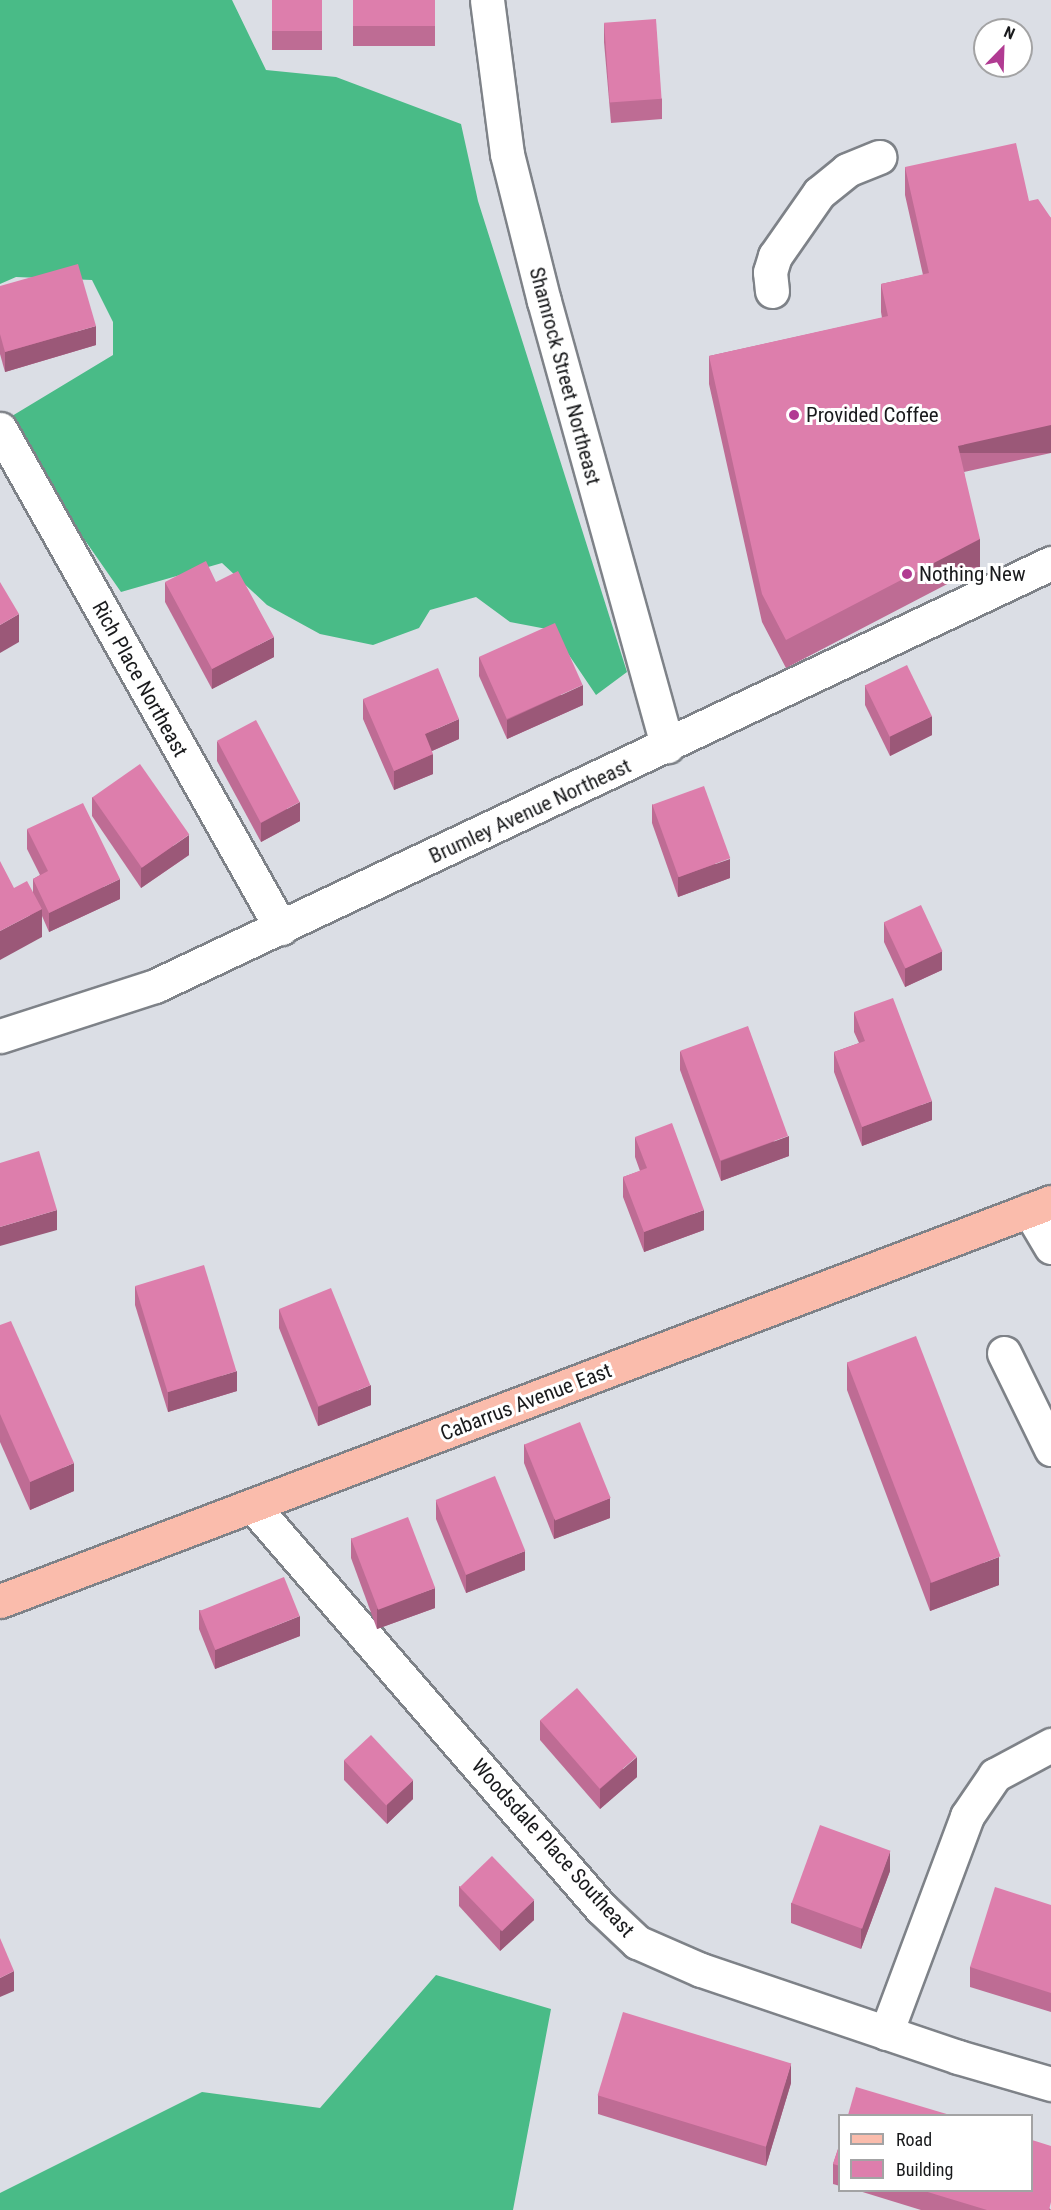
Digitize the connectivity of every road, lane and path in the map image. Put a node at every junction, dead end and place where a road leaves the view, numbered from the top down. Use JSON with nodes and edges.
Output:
{"nodes":[{"id":1,"x":487,"y":0,"type":"edge"},
{"id":2,"x":879,"y":157,"type":"dead end"},
{"id":3,"x":772,"y":291,"type":"dead end"},
{"id":4,"x":0,"y":429,"type":"edge"},
{"id":5,"x":1051,"y":563,"type":"edge"},
{"id":6,"x":667,"y":746,"type":"junction"},
{"id":7,"x":281,"y":928,"type":"junction"},
{"id":8,"x":0,"y":1036,"type":"edge"},
{"id":9,"x":1040,"y":1206,"type":"edge"},
{"id":10,"x":1051,"y":1247,"type":"edge"},
{"id":11,"x":1004,"y":1353,"type":"dead end"},
{"id":12,"x":1051,"y":1449,"type":"edge"},
{"id":13,"x":253,"y":1506,"type":"junction"},
{"id":14,"x":0,"y":1601,"type":"edge"},
{"id":15,"x":1051,"y":1745,"type":"edge"},
{"id":16,"x":886,"y":2032,"type":"junction"},
{"id":17,"x":1051,"y":2084,"type":"edge"}],
"edges":[{"from":1,"to":6,"type":"street","name":"Shamrock Street Northeast"},
{"from":2,"to":3,"type":"street"},
{"from":4,"to":7,"type":"street","name":"Rich Place Northeast"},
{"from":5,"to":6,"type":"street","name":"Brumley Avenue Northeast"},
{"from":6,"to":7,"type":"street","name":"Brumley Avenue Northeast"},
{"from":7,"to":8,"type":"street","name":"Brumley Avenue Northeast"},
{"from":9,"to":10,"type":"street"},
{"from":9,"to":13,"type":"main road","name":"Cabarrus Avenue East"},
{"from":11,"to":12,"type":"street"},
{"from":13,"to":14,"type":"main road","name":"Cabarrus Avenue East"},
{"from":13,"to":16,"type":"street","name":"Woodsdale Place Southeast"},
{"from":15,"to":16,"type":"street"},
{"from":16,"to":17,"type":"street","name":"Woodsdale Place Southeast"}]}
